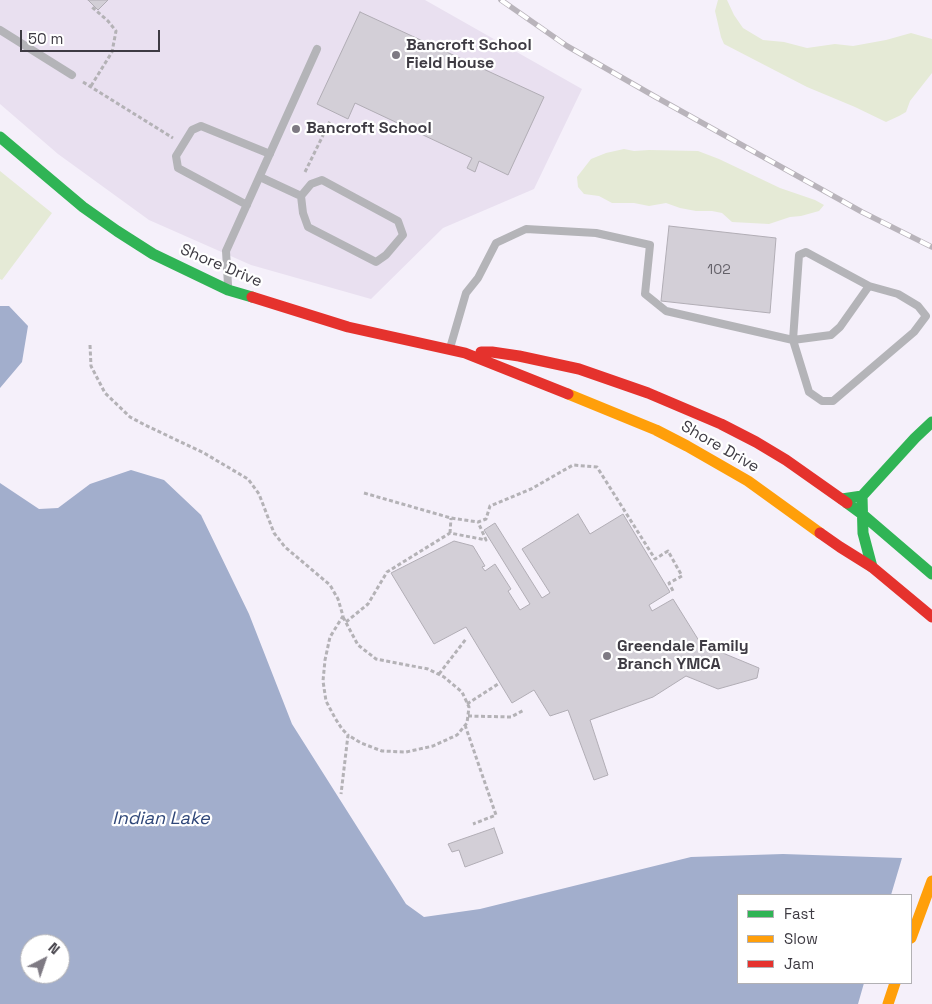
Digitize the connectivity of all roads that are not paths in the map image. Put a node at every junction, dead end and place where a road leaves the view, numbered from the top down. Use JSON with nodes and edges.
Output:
{"nodes":[{"id":1,"x":0,"y":30,"type":"edge"},
{"id":2,"x":317,"y":49,"type":"dead end"},
{"id":3,"x":72,"y":74,"type":"road end"},
{"id":4,"x":0,"y":137,"type":"edge"},
{"id":5,"x":270,"y":154,"type":"junction"},
{"id":6,"x":260,"y":177,"type":"junction"},
{"id":7,"x":298,"y":194,"type":"junction"},
{"id":8,"x":247,"y":205,"type":"junction"},
{"id":9,"x":869,"y":286,"type":"junction"},
{"id":10,"x":228,"y":290,"type":"junction"},
{"id":11,"x":793,"y":340,"type":"junction"},
{"id":12,"x":449,"y":350,"type":"junction"},
{"id":13,"x":465,"y":353,"type":"junction"},
{"id":14,"x":932,"y":422,"type":"edge"},
{"id":15,"x":862,"y":496,"type":"junction"},
{"id":16,"x":842,"y":499,"type":"junction"},
{"id":17,"x":862,"y":514,"type":"junction"},
{"id":18,"x":872,"y":567,"type":"junction"},
{"id":19,"x":932,"y":574,"type":"edge"},
{"id":20,"x":932,"y":616,"type":"edge"},
{"id":21,"x":932,"y":881,"type":"edge"},
{"id":22,"x":912,"y":935,"type":"edge"},
{"id":23,"x":895,"y":984,"type":"edge"},
{"id":24,"x":888,"y":1004,"type":"edge"}],
"edges":[{"from":1,"to":3,"type":"lane"},
{"from":2,"to":5,"type":"lane"},
{"from":4,"to":10,"type":"main road","name":"Shore Drive"},
{"from":5,"to":6,"type":"lane"},
{"from":5,"to":8,"type":"lane"},
{"from":6,"to":7,"type":"lane"},
{"from":6,"to":8,"type":"lane"},
{"from":7,"to":7,"type":"lane"},
{"from":8,"to":10,"type":"lane"},
{"from":9,"to":11,"type":"lane"},
{"from":9,"to":11,"type":"lane"},
{"from":9,"to":11,"type":"lane"},
{"from":10,"to":12,"type":"main road","name":"Shore Drive"},
{"from":11,"to":12,"type":"lane"},
{"from":12,"to":13,"type":"main road","name":"Shore Drive"},
{"from":13,"to":16,"type":"main road","name":"Shore Drive"},
{"from":13,"to":18,"type":"main road","name":"Shore Drive"},
{"from":14,"to":15,"type":"main road"},
{"from":15,"to":16,"type":"main road"},
{"from":15,"to":17,"type":"main road"},
{"from":16,"to":17,"type":"main road","name":"Shore Drive"},
{"from":17,"to":18,"type":"main road"},
{"from":17,"to":19,"type":"main road","name":"Shore Drive"},
{"from":18,"to":20,"type":"main road","name":"Shore Drive"},
{"from":21,"to":22,"type":"main road"},
{"from":23,"to":24,"type":"main road"}]}
